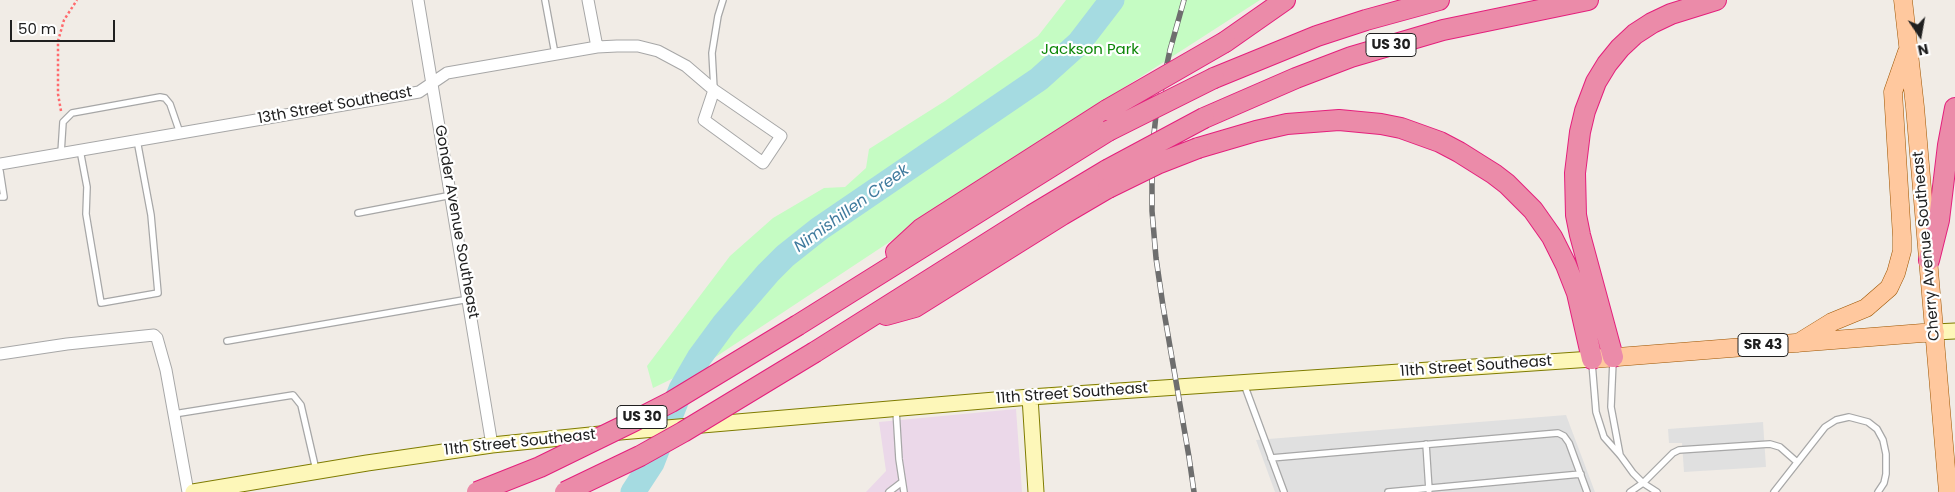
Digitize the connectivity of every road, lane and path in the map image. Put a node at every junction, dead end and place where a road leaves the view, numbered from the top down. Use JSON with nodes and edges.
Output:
{"nodes":[{"id":1,"x":77,"y":0,"type":"edge"},
{"id":2,"x":418,"y":0,"type":"edge"},
{"id":3,"x":546,"y":0,"type":"edge"},
{"id":4,"x":588,"y":0,"type":"edge"},
{"id":5,"x":723,"y":0,"type":"edge"},
{"id":6,"x":1285,"y":0,"type":"edge"},
{"id":7,"x":1439,"y":0,"type":"edge"},
{"id":8,"x":1588,"y":0,"type":"edge"},
{"id":9,"x":1716,"y":0,"type":"edge"},
{"id":10,"x":1903,"y":0,"type":"edge"},
{"id":11,"x":597,"y":47,"type":"junction"},
{"id":12,"x":1909,"y":47,"type":"junction"},
{"id":13,"x":555,"y":54,"type":"junction"},
{"id":14,"x":432,"y":84,"type":"junction"},
{"id":15,"x":714,"y":90,"type":"junction"},
{"id":16,"x":1955,"y":108,"type":"edge"},
{"id":17,"x":63,"y":122,"type":"junction"},
{"id":18,"x":180,"y":133,"type":"junction"},
{"id":19,"x":137,"y":140,"type":"junction"},
{"id":20,"x":80,"y":150,"type":"junction"},
{"id":21,"x":61,"y":154,"type":"junction"},
{"id":22,"x":0,"y":164,"type":"edge"},
{"id":23,"x":0,"y":171,"type":"edge"},
{"id":24,"x":1107,"y":179,"type":"junction"},
{"id":25,"x":452,"y":195,"type":"junction"},
{"id":26,"x":0,"y":198,"type":"edge"},
{"id":27,"x":358,"y":213,"type":"dead end"},
{"id":28,"x":1929,"y":260,"type":"junction"},
{"id":29,"x":856,"y":288,"type":"junction"},
{"id":30,"x":468,"y":299,"type":"junction"},
{"id":31,"x":1955,"y":331,"type":"edge"},
{"id":32,"x":1935,"y":332,"type":"junction"},
{"id":33,"x":227,"y":341,"type":"dead end"},
{"id":34,"x":1798,"y":343,"type":"junction"},
{"id":35,"x":0,"y":354,"type":"edge"},
{"id":36,"x":1613,"y":358,"type":"junction"},
{"id":37,"x":1592,"y":359,"type":"junction"},
{"id":38,"x":1244,"y":383,"type":"junction"},
{"id":39,"x":1030,"y":397,"type":"junction"},
{"id":40,"x":896,"y":408,"type":"junction"},
{"id":41,"x":174,"y":414,"type":"junction"},
{"id":42,"x":1426,"y":444,"type":"junction"},
{"id":43,"x":492,"y":445,"type":"junction"},
{"id":44,"x":1620,"y":455,"type":"junction"},
{"id":45,"x":1271,"y":458,"type":"junction"},
{"id":46,"x":1797,"y":462,"type":"junction"},
{"id":47,"x":317,"y":471,"type":"junction"},
{"id":48,"x":1581,"y":474,"type":"junction"},
{"id":49,"x":902,"y":482,"type":"junction"},
{"id":50,"x":1643,"y":483,"type":"junction"},
{"id":51,"x":1429,"y":490,"type":"edge"},
{"id":52,"x":188,"y":492,"type":"edge"},
{"id":53,"x":194,"y":492,"type":"edge"},
{"id":54,"x":477,"y":492,"type":"edge"},
{"id":55,"x":565,"y":492,"type":"edge"},
{"id":56,"x":889,"y":492,"type":"edge"},
{"id":57,"x":904,"y":492,"type":"edge"},
{"id":58,"x":1036,"y":492,"type":"edge"},
{"id":59,"x":1284,"y":492,"type":"edge"},
{"id":60,"x":1388,"y":492,"type":"edge"},
{"id":61,"x":1587,"y":492,"type":"edge"},
{"id":62,"x":1630,"y":492,"type":"edge"},
{"id":63,"x":1656,"y":492,"type":"edge"},
{"id":64,"x":1774,"y":492,"type":"edge"},
{"id":65,"x":1878,"y":492,"type":"edge"},
{"id":66,"x":1948,"y":492,"type":"edge"}],
"edges":[{"from":1,"to":17,"type":"path"},
{"from":2,"to":14,"type":"street","name":"Gonder Avenue Southeast"},
{"from":3,"to":13,"type":"lane"},
{"from":4,"to":11,"type":"street"},
{"from":5,"to":15,"type":"lane"},
{"from":6,"to":29,"type":"highway","bridge":true},
{"from":7,"to":29,"type":"highway","number":"US 30","bridge":true},
{"from":8,"to":24,"type":"highway","number":"US 30","bridge":true},
{"from":9,"to":36,"type":"highway"},
{"from":10,"to":12,"type":"main road","name":"Cherry Avenue Southeast"},
{"from":11,"to":13,"type":"street","name":"13th Street Southeast"},
{"from":11,"to":15,"type":"street","name":"13th Street Southeast"},
{"from":12,"to":28,"type":"main road","name":"Cherry Avenue Southeast"},
{"from":12,"to":34,"type":"main road"},
{"from":13,"to":14,"type":"street","name":"13th Street Southeast"},
{"from":14,"to":18,"type":"street","name":"13th Street Southeast"},
{"from":14,"to":25,"type":"street","name":"Gonder Avenue Southeast"},
{"from":15,"to":15,"type":"street","name":"13th Street Southeast"},
{"from":16,"to":28,"type":"highway"},
{"from":17,"to":18,"type":"lane"},
{"from":17,"to":21,"type":"lane"},
{"from":18,"to":19,"type":"street","name":"13th Street Southeast"},
{"from":19,"to":20,"type":"street","name":"13th Street Southeast"},
{"from":19,"to":20,"type":"lane"},
{"from":20,"to":21,"type":"street","name":"13th Street Southeast"},
{"from":21,"to":22,"type":"street","name":"13th Street Southeast"},
{"from":23,"to":26,"type":"lane"},
{"from":24,"to":37,"type":"highway","bridge":true},
{"from":24,"to":55,"type":"highway","number":"US 30","bridge":true},
{"from":25,"to":27,"type":"lane"},
{"from":25,"to":30,"type":"street","name":"Gonder Avenue Southeast"},
{"from":28,"to":32,"type":"main road","name":"Cherry Avenue Southeast"},
{"from":29,"to":54,"type":"highway","number":"US 30","bridge":true},
{"from":30,"to":33,"type":"lane"},
{"from":30,"to":43,"type":"street","name":"Gonder Avenue Southeast"},
{"from":31,"to":32,"type":"street","name":"11th Street Southeast"},
{"from":32,"to":34,"type":"main road","name":"11th Street Southeast","number":"SR 43"},
{"from":32,"to":66,"type":"main road","name":"Cherry Avenue Southeast"},
{"from":34,"to":36,"type":"main road","name":"11th Street Southeast","number":"SR 43"},
{"from":35,"to":41,"type":"street"},
{"from":36,"to":37,"type":"main road","name":"11th Street Southeast","number":"SR 43"},
{"from":36,"to":44,"type":"lane"},
{"from":37,"to":38,"type":"street","name":"11th Street Southeast"},
{"from":37,"to":44,"type":"lane"},
{"from":38,"to":39,"type":"street","name":"11th Street Southeast"},
{"from":38,"to":45,"type":"lane"},
{"from":39,"to":40,"type":"street","name":"11th Street Southeast"},
{"from":39,"to":58,"type":"street"},
{"from":40,"to":43,"type":"street","name":"11th Street Southeast","bridge":true},
{"from":40,"to":49,"type":"lane"},
{"from":41,"to":47,"type":"lane"},
{"from":41,"to":52,"type":"street"},
{"from":42,"to":45,"type":"lane"},
{"from":42,"to":48,"type":"lane"},
{"from":42,"to":51,"type":"lane"},
{"from":43,"to":47,"type":"street","name":"11th Street Southeast"},
{"from":44,"to":50,"type":"lane"},
{"from":45,"to":59,"type":"lane"},
{"from":46,"to":50,"type":"lane"},
{"from":46,"to":64,"type":"lane"},
{"from":46,"to":65,"type":"lane"},
{"from":47,"to":53,"type":"street","name":"11th Street Southeast"},
{"from":48,"to":51,"type":"lane"},
{"from":48,"to":61,"type":"lane"},
{"from":49,"to":56,"type":"lane"},
{"from":49,"to":57,"type":"lane"},
{"from":50,"to":62,"type":"lane"},
{"from":50,"to":63,"type":"lane"},
{"from":51,"to":60,"type":"lane"}]}
